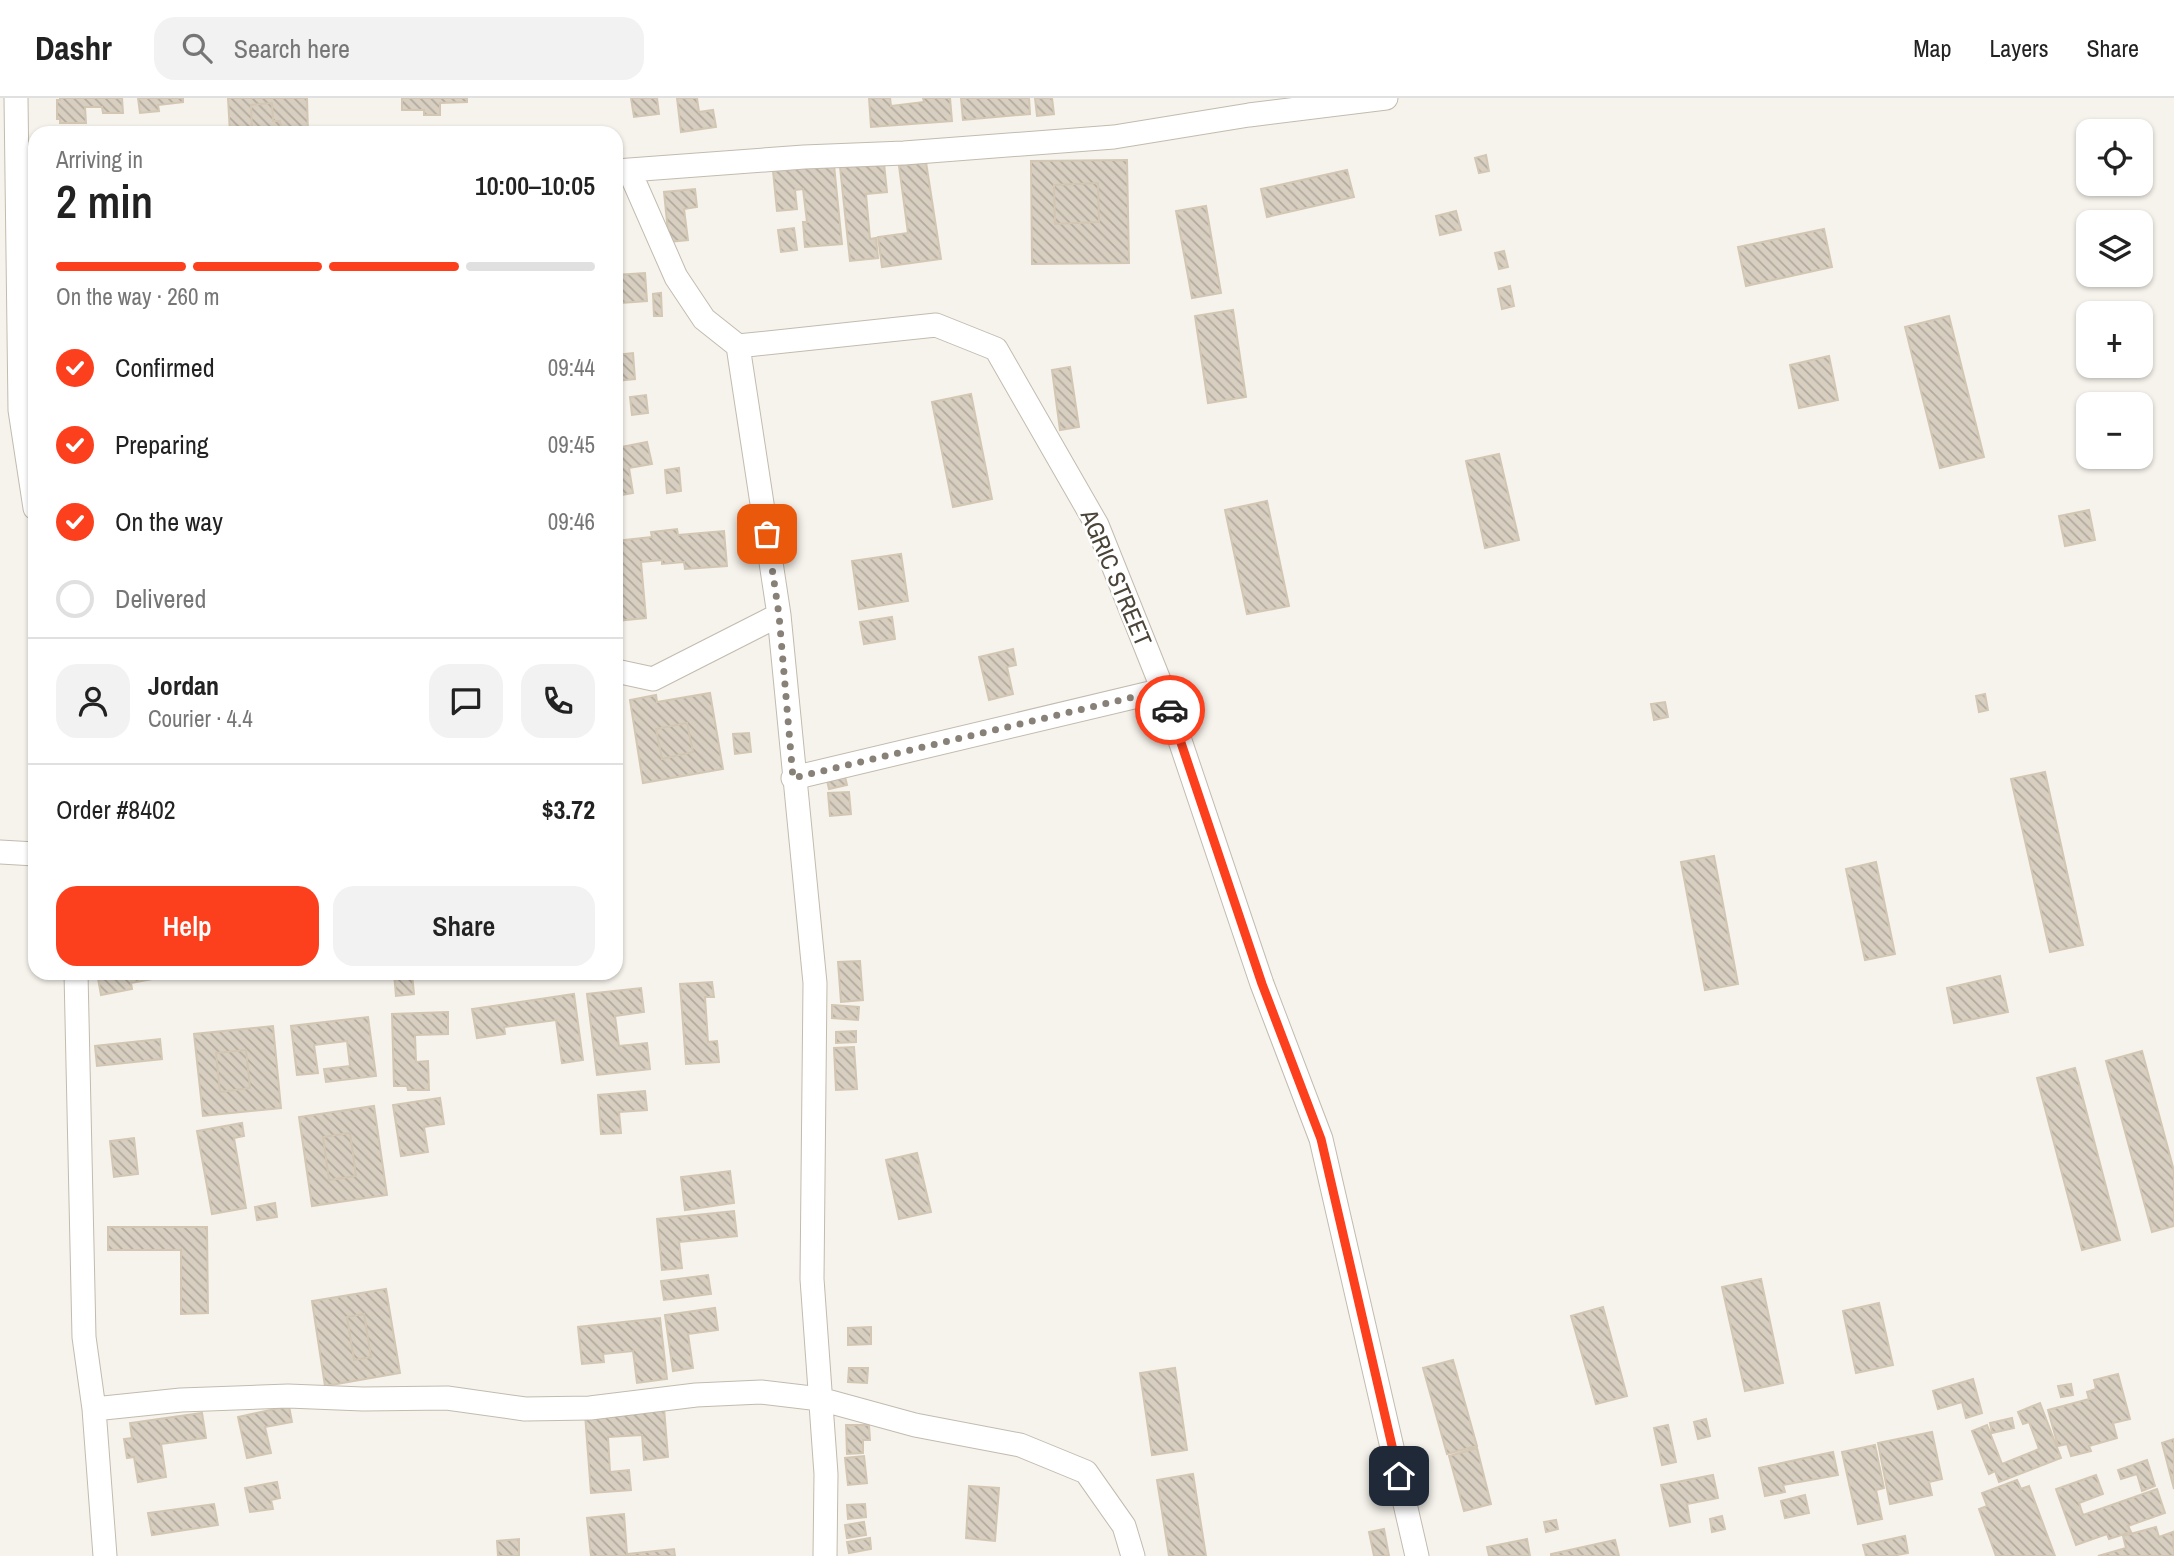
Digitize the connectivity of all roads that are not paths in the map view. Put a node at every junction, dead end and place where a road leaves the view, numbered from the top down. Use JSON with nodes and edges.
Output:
{"nodes":[{"id":1,"x":16,"y":98,"type":"edge"},
{"id":2,"x":1386,"y":98,"type":"edge"},
{"id":3,"x":623,"y":171,"type":"edge"},
{"id":4,"x":26,"y":173,"type":"edge"},
{"id":5,"x":738,"y":346,"type":"junction"},
{"id":6,"x":28,"y":462,"type":"edge"},
{"id":7,"x":779,"y":615,"type":"junction"},
{"id":8,"x":623,"y":673,"type":"edge"},
{"id":9,"x":1163,"y":690,"type":"junction"},
{"id":10,"x":793,"y":778,"type":"junction"},
{"id":11,"x":0,"y":852,"type":"edge"},
{"id":12,"x":28,"y":854,"type":"edge"},
{"id":13,"x":76,"y":980,"type":"edge"},
{"id":14,"x":820,"y":1399,"type":"junction"},
{"id":15,"x":94,"y":1409,"type":"junction"},
{"id":16,"x":105,"y":1556,"type":"edge"},
{"id":17,"x":825,"y":1556,"type":"edge"},
{"id":18,"x":1133,"y":1556,"type":"edge"},
{"id":19,"x":1417,"y":1556,"type":"edge"}],
"edges":[{"from":1,"to":4,"type":"street"},
{"from":2,"to":3,"type":"street"},
{"from":3,"to":5,"type":"street"},
{"from":4,"to":6,"type":"street"},
{"from":5,"to":7,"type":"street"},
{"from":5,"to":9,"type":"street","name":"AGRIC STREET"},
{"from":7,"to":8,"type":"street"},
{"from":7,"to":10,"type":"street"},
{"from":9,"to":10,"type":"street"},
{"from":9,"to":19,"type":"street","name":"AGRIC STREET"},
{"from":10,"to":14,"type":"street"},
{"from":11,"to":12,"type":"street"},
{"from":13,"to":15,"type":"street"},
{"from":14,"to":15,"type":"street"},
{"from":14,"to":17,"type":"street"},
{"from":14,"to":18,"type":"street"},
{"from":15,"to":16,"type":"street"}]}
